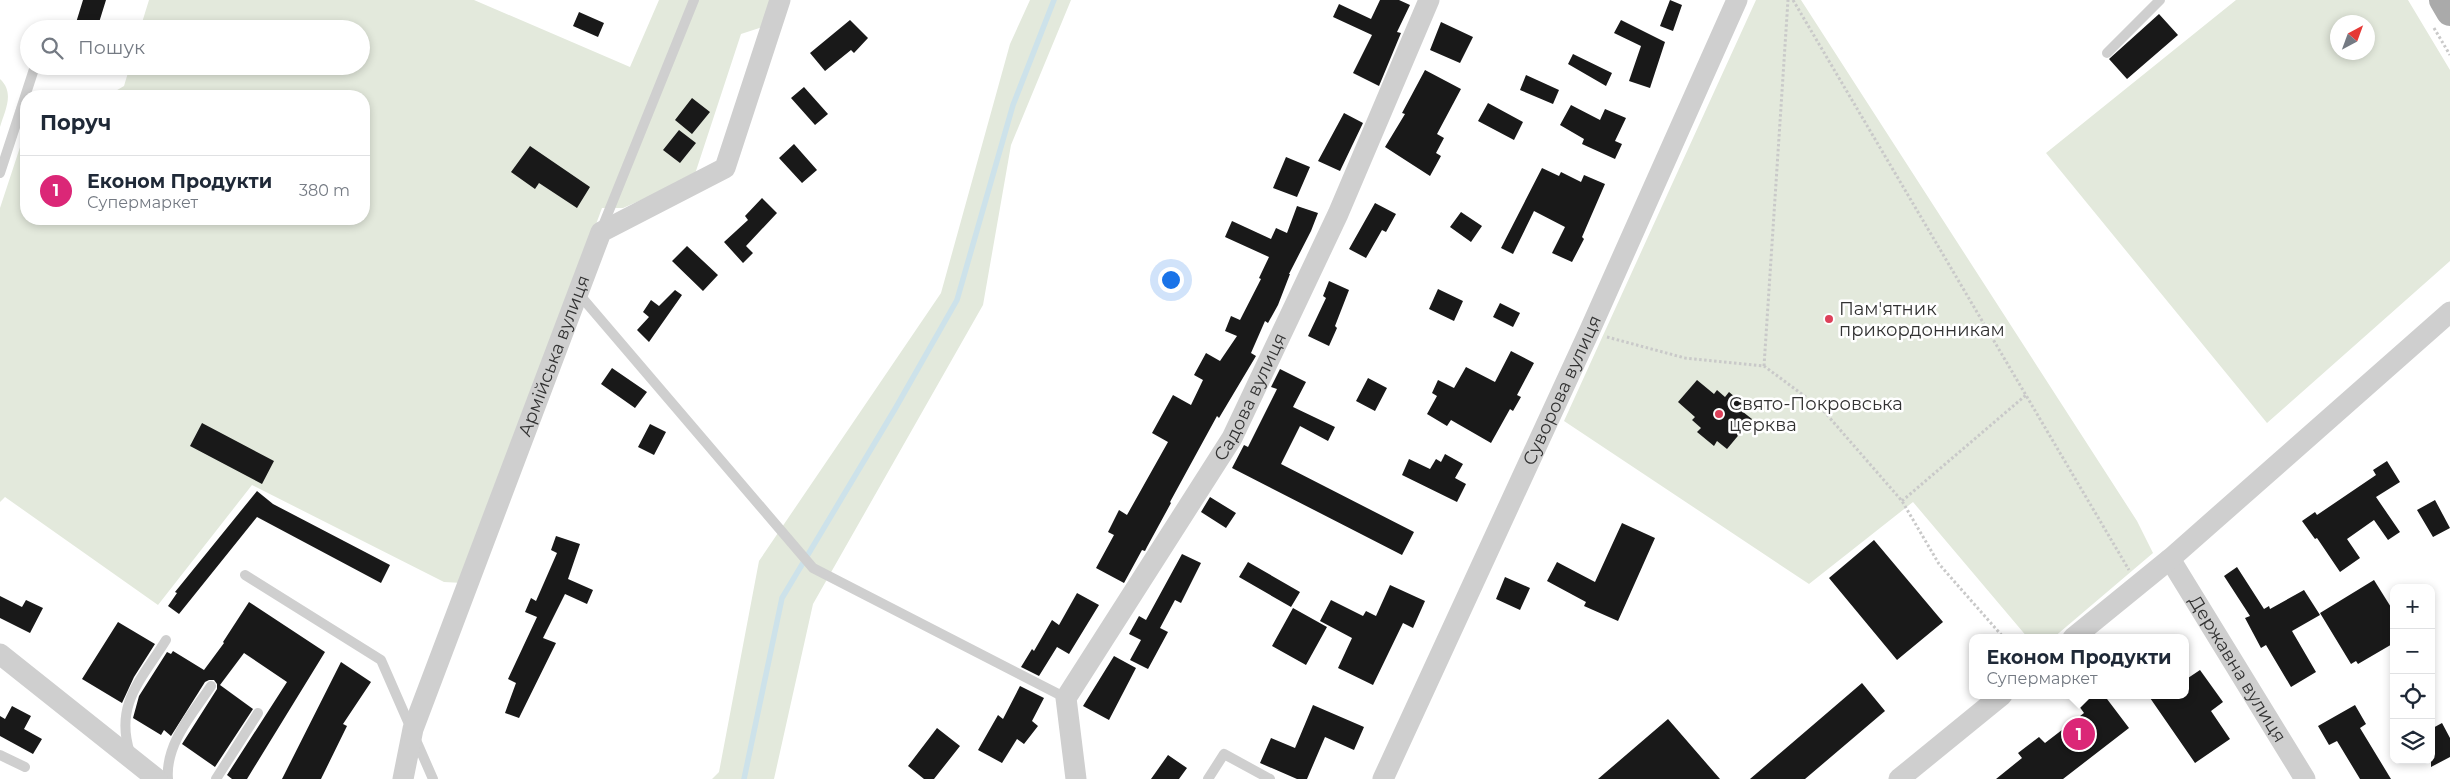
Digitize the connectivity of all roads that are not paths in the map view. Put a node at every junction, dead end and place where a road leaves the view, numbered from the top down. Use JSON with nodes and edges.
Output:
{"nodes":[{"id":1,"x":694,"y":0,"type":"edge"},
{"id":2,"x":780,"y":0,"type":"edge"},
{"id":3,"x":1429,"y":0,"type":"edge"},
{"id":4,"x":1737,"y":0,"type":"edge"},
{"id":5,"x":2160,"y":0,"type":"edge"},
{"id":6,"x":2443,"y":0,"type":"edge"},
{"id":7,"x":2450,"y":12,"type":"edge"},
{"id":8,"x":2106,"y":53,"type":"dead end"},
{"id":9,"x":32,"y":75,"type":"edge"},
{"id":10,"x":27,"y":90,"type":"edge"},
{"id":11,"x":20,"y":111,"type":"edge"},
{"id":12,"x":0,"y":172,"type":"edge"},
{"id":13,"x":601,"y":232,"type":"junction"},
{"id":14,"x":578,"y":293,"type":"junction"},
{"id":15,"x":2450,"y":312,"type":"edge"},
{"id":16,"x":2170,"y":558,"type":"junction"},
{"id":17,"x":245,"y":575,"type":"dead end"},
{"id":18,"x":2078,"y":634,"type":"edge"},
{"id":19,"x":166,"y":640,"type":"dead end"},
{"id":20,"x":0,"y":654,"type":"edge"},
{"id":21,"x":211,"y":686,"type":"dead end"},
{"id":22,"x":1066,"y":698,"type":"junction"},
{"id":23,"x":1997,"y":699,"type":"edge"},
{"id":24,"x":258,"y":713,"type":"dead end"},
{"id":25,"x":413,"y":729,"type":"junction"},
{"id":26,"x":0,"y":755,"type":"edge"},
{"id":27,"x":132,"y":758,"type":"junction"},
{"id":28,"x":25,"y":767,"type":"dead end"},
{"id":29,"x":157,"y":779,"type":"edge"},
{"id":30,"x":168,"y":779,"type":"edge"},
{"id":31,"x":216,"y":779,"type":"edge"},
{"id":32,"x":403,"y":779,"type":"edge"},
{"id":33,"x":433,"y":779,"type":"edge"},
{"id":34,"x":1076,"y":779,"type":"edge"},
{"id":35,"x":1208,"y":779,"type":"edge"},
{"id":36,"x":1270,"y":779,"type":"edge"},
{"id":37,"x":1383,"y":779,"type":"edge"},
{"id":38,"x":1899,"y":779,"type":"edge"},
{"id":39,"x":2306,"y":779,"type":"edge"}],
"edges":[{"from":1,"to":13,"type":"lane"},
{"from":2,"to":13,"type":"street"},
{"from":3,"to":22,"type":"street","name":"Садова вулиця"},
{"from":4,"to":37,"type":"street","name":"Суворова вулиця"},
{"from":5,"to":8,"type":"lane"},
{"from":6,"to":7,"type":"main road"},
{"from":9,"to":10,"type":"lane"},
{"from":11,"to":12,"type":"lane"},
{"from":13,"to":14,"type":"street","name":"Армійська вулиця"},
{"from":14,"to":22,"type":"lane"},
{"from":14,"to":25,"type":"street","name":"Армійська вулиця"},
{"from":15,"to":16,"type":"street"},
{"from":16,"to":18,"type":"street"},
{"from":16,"to":39,"type":"street","name":"Державна вулиця"},
{"from":17,"to":25,"type":"lane"},
{"from":19,"to":27,"type":"lane"},
{"from":20,"to":27,"type":"street"},
{"from":21,"to":30,"type":"lane"},
{"from":22,"to":34,"type":"street"},
{"from":23,"to":38,"type":"street"},
{"from":24,"to":31,"type":"lane"},
{"from":25,"to":32,"type":"street","name":"Армійська вулиця"},
{"from":25,"to":33,"type":"lane"},
{"from":26,"to":28,"type":"lane"},
{"from":27,"to":29,"type":"street"},
{"from":35,"to":36,"type":"lane"}]}
